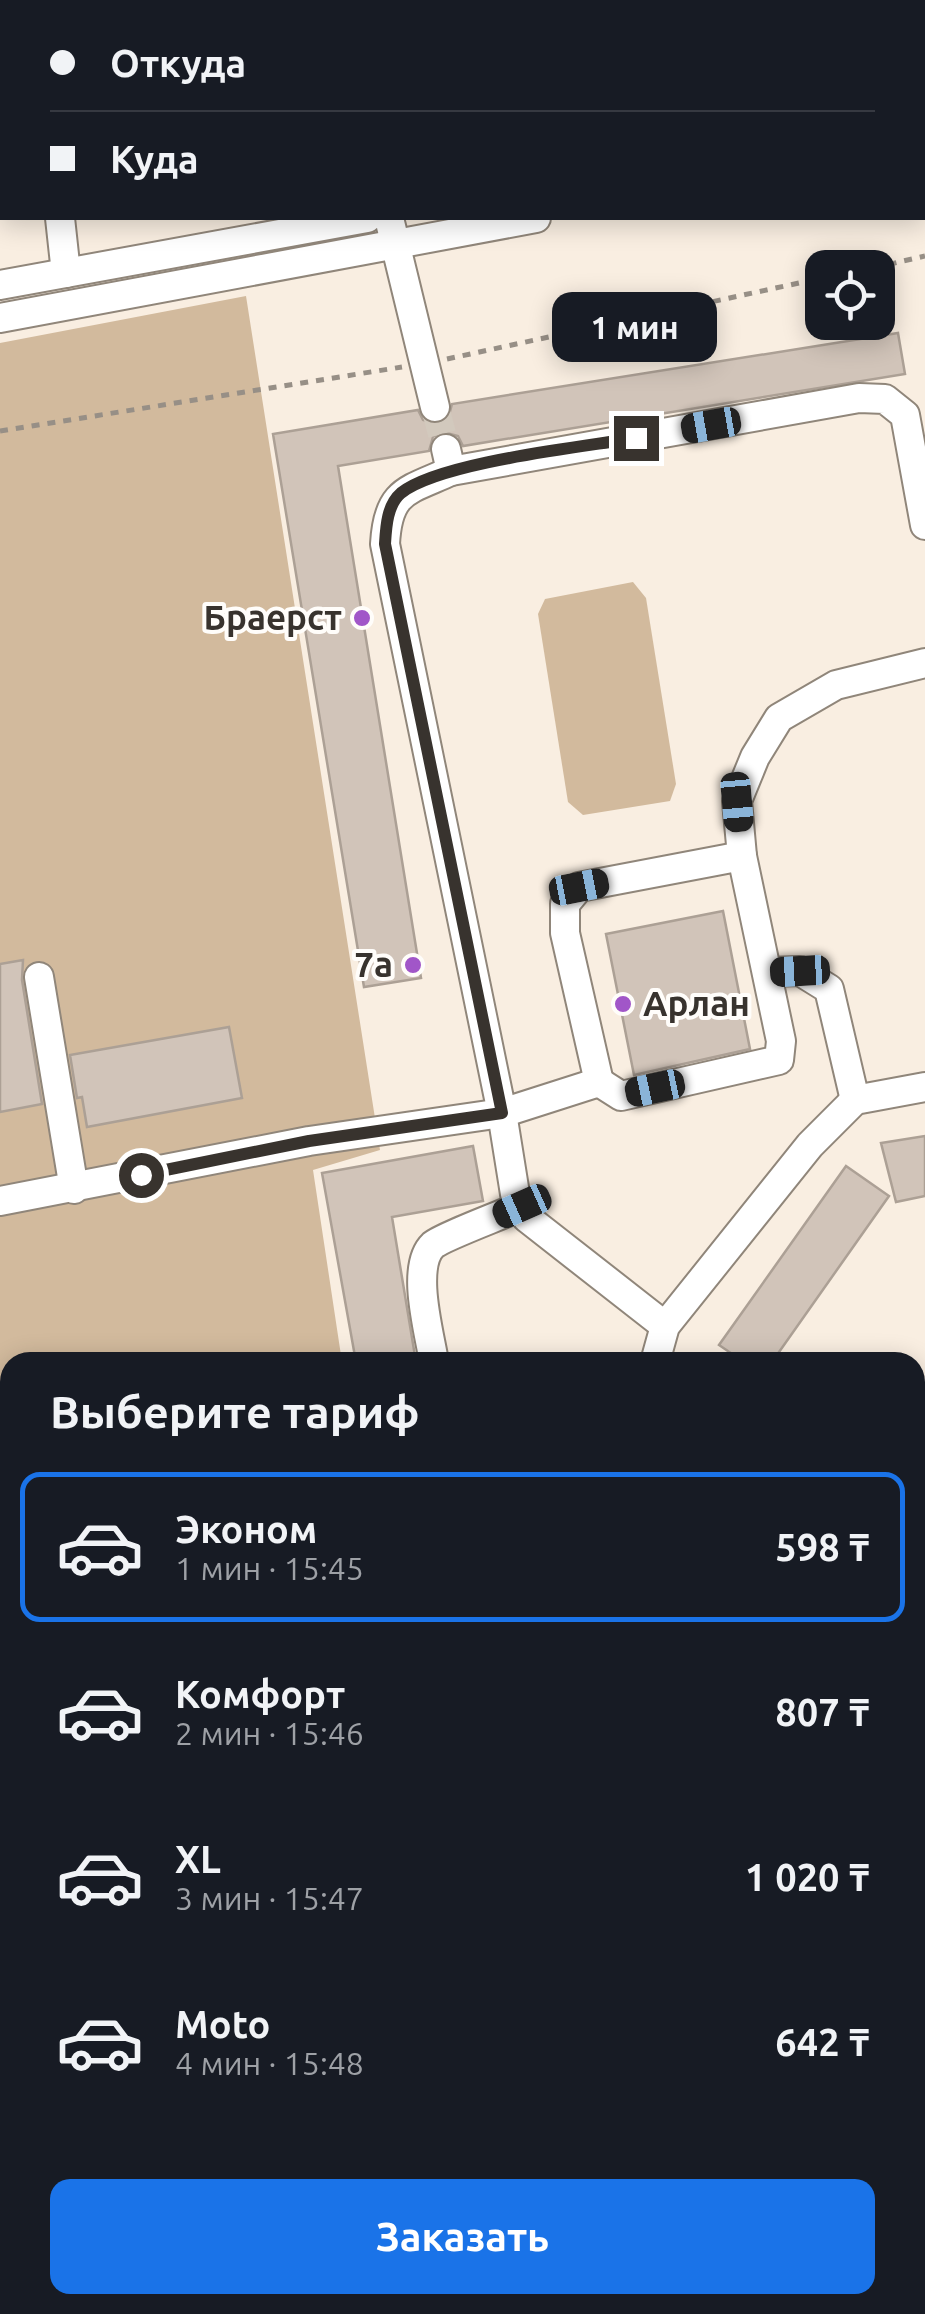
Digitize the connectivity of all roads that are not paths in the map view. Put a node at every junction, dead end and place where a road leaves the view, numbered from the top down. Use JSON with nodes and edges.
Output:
{"nodes":[{"id":1,"x":61,"y":0,"type":"edge"},
{"id":2,"x":70,"y":0,"type":"edge"},
{"id":3,"x":60,"y":220,"type":"edge"},
{"id":4,"x":356,"y":220,"type":"edge"},
{"id":5,"x":510,"y":220,"type":"edge"},
{"id":6,"x":393,"y":230,"type":"edge"},
{"id":7,"x":66,"y":273,"type":"junction"},
{"id":8,"x":0,"y":285,"type":"edge"},
{"id":9,"x":0,"y":318,"type":"edge"},
{"id":10,"x":435,"y":406,"type":"tunnel mouth"},
{"id":11,"x":925,"y":525,"type":"edge"},
{"id":12,"x":925,"y":663,"type":"edge"},
{"id":13,"x":742,"y":856,"type":"junction"},
{"id":14,"x":769,"y":972,"type":"junction"},
{"id":15,"x":38,"y":977,"type":"dead end"},
{"id":16,"x":599,"y":1082,"type":"junction"},
{"id":17,"x":925,"y":1088,"type":"edge"},
{"id":18,"x":856,"y":1100,"type":"junction"},
{"id":19,"x":502,"y":1113,"type":"junction"},
{"id":20,"x":74,"y":1189,"type":"junction"},
{"id":21,"x":0,"y":1201,"type":"edge"},
{"id":22,"x":522,"y":1206,"type":"junction"},
{"id":23,"x":665,"y":1326,"type":"junction"},
{"id":24,"x":432,"y":1352,"type":"edge"},
{"id":25,"x":658,"y":1352,"type":"edge"}],
"edges":[{"from":1,"to":2,"type":"street"},
{"from":3,"to":7,"type":"street"},
{"from":4,"to":7,"type":"street"},
{"from":5,"to":6,"type":"street"},
{"from":6,"to":9,"type":"street"},
{"from":6,"to":10,"type":"street"},
{"from":7,"to":8,"type":"street"},
{"from":11,"to":19,"type":"street"},
{"from":12,"to":13,"type":"street"},
{"from":13,"to":14,"type":"street"},
{"from":13,"to":16,"type":"street"},
{"from":14,"to":16,"type":"street"},
{"from":14,"to":18,"type":"street"},
{"from":15,"to":20,"type":"street"},
{"from":16,"to":19,"type":"street"},
{"from":17,"to":18,"type":"street"},
{"from":18,"to":23,"type":"street"},
{"from":19,"to":20,"type":"street"},
{"from":19,"to":22,"type":"street"},
{"from":20,"to":21,"type":"street"},
{"from":22,"to":23,"type":"street"},
{"from":22,"to":24,"type":"street"},
{"from":23,"to":25,"type":"street"}]}
